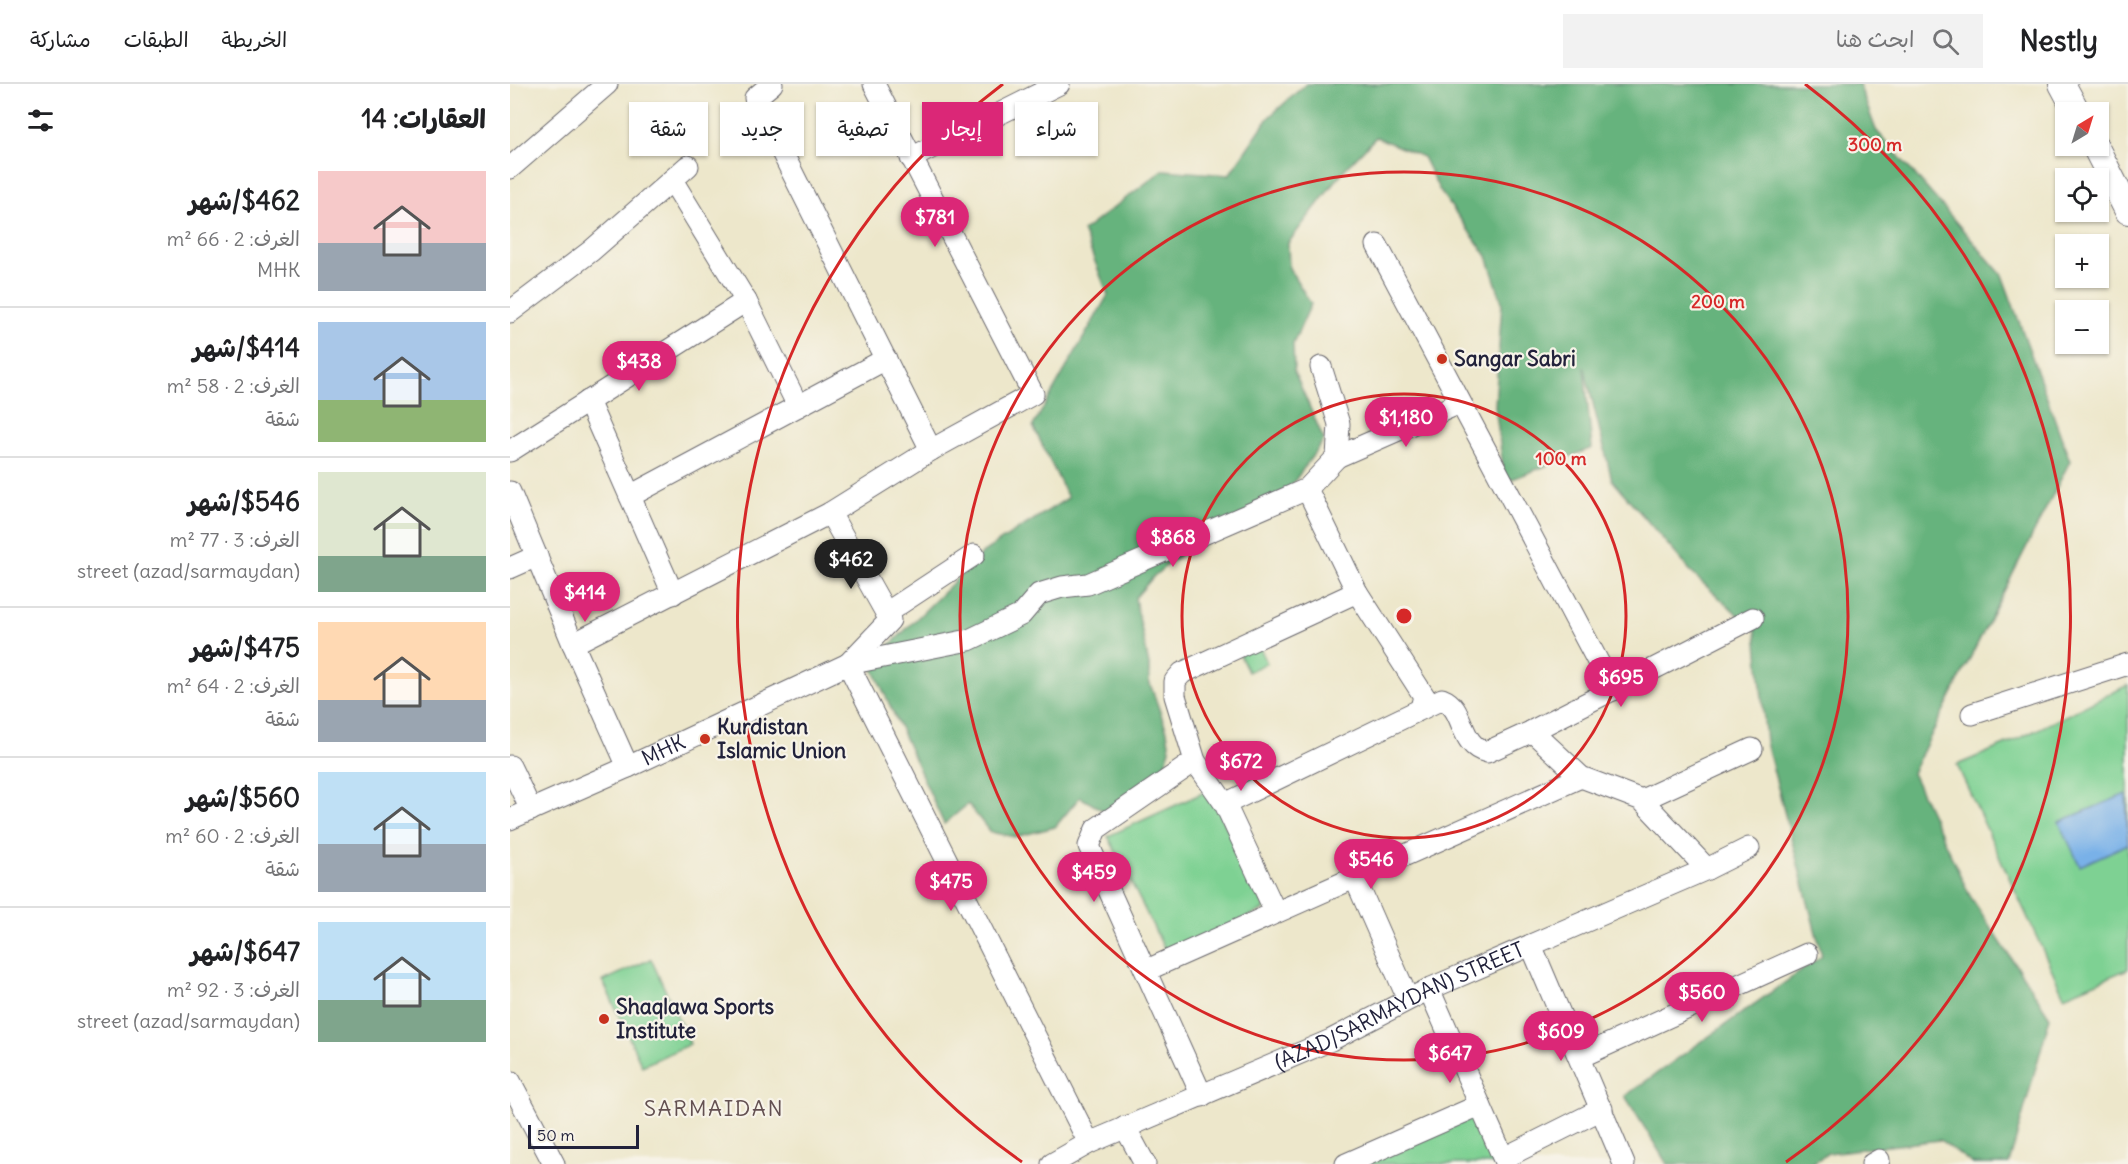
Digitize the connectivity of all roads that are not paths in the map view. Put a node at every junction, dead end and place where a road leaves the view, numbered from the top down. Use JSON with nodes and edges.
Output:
{"nodes":[{"id":1,"x":607,"y":84,"type":"edge"},
{"id":2,"x":772,"y":84,"type":"edge"},
{"id":3,"x":874,"y":84,"type":"edge"},
{"id":4,"x":1059,"y":84,"type":"edge"},
{"id":5,"x":2062,"y":84,"type":"edge"},
{"id":6,"x":2072,"y":102,"type":"edge"},
{"id":7,"x":2100,"y":156,"type":"edge"},
{"id":8,"x":910,"y":158,"type":"junction"},
{"id":9,"x":510,"y":168,"type":"edge"},
{"id":10,"x":2128,"y":211,"type":"edge"},
{"id":11,"x":1377,"y":245,"type":"dead end"},
{"id":12,"x":746,"y":301,"type":"junction"},
{"id":13,"x":510,"y":312,"type":"edge"},
{"id":14,"x":886,"y":359,"type":"junction"},
{"id":15,"x":1321,"y":367,"type":"dead end"},
{"id":16,"x":588,"y":401,"type":"junction"},
{"id":17,"x":1460,"y":403,"type":"junction"},
{"id":18,"x":798,"y":406,"type":"junction"},
{"id":19,"x":932,"y":450,"type":"junction"},
{"id":20,"x":510,"y":451,"type":"edge"},
{"id":21,"x":1337,"y":457,"type":"junction"},
{"id":22,"x":1306,"y":489,"type":"junction"},
{"id":23,"x":510,"y":492,"type":"edge"},
{"id":24,"x":630,"y":496,"type":"junction"},
{"id":25,"x":830,"y":513,"type":"junction"},
{"id":26,"x":974,"y":555,"type":"dead end"},
{"id":27,"x":537,"y":556,"type":"junction"},
{"id":28,"x":510,"y":567,"type":"edge"},
{"id":29,"x":1357,"y":592,"type":"junction"},
{"id":30,"x":673,"y":594,"type":"junction"},
{"id":31,"x":886,"y":613,"type":"junction"},
{"id":32,"x":1753,"y":618,"type":"dead end"},
{"id":33,"x":573,"y":644,"type":"junction"},
{"id":34,"x":848,"y":664,"type":"junction"},
{"id":35,"x":2128,"y":664,"type":"edge"},
{"id":36,"x":1613,"y":690,"type":"junction"},
{"id":37,"x":1421,"y":708,"type":"junction"},
{"id":38,"x":1972,"y":714,"type":"dead end"},
{"id":39,"x":1537,"y":729,"type":"junction"},
{"id":40,"x":1752,"y":749,"type":"dead end"},
{"id":41,"x":1195,"y":760,"type":"junction"},
{"id":42,"x":510,"y":766,"type":"edge"},
{"id":43,"x":628,"y":767,"type":"junction"},
{"id":44,"x":1581,"y":777,"type":"junction"},
{"id":45,"x":1642,"y":800,"type":"junction"},
{"id":46,"x":1225,"y":804,"type":"junction"},
{"id":47,"x":531,"y":810,"type":"junction"},
{"id":48,"x":510,"y":819,"type":"edge"},
{"id":49,"x":1749,"y":848,"type":"dead end"},
{"id":50,"x":1707,"y":869,"type":"junction"},
{"id":51,"x":1354,"y":876,"type":"junction"},
{"id":52,"x":1275,"y":911,"type":"junction"},
{"id":53,"x":1531,"y":945,"type":"junction"},
{"id":54,"x":1807,"y":954,"type":"dead end"},
{"id":55,"x":1147,"y":970,"type":"junction"},
{"id":56,"x":1429,"y":989,"type":"junction"},
{"id":57,"x":1408,"y":999,"type":"junction"},
{"id":58,"x":1580,"y":1057,"type":"junction"},
{"id":59,"x":510,"y":1081,"type":"edge"},
{"id":60,"x":1202,"y":1096,"type":"junction"},
{"id":61,"x":1480,"y":1105,"type":"junction"},
{"id":62,"x":1602,"y":1109,"type":"junction"},
{"id":63,"x":1125,"y":1127,"type":"junction"},
{"id":64,"x":1089,"y":1143,"type":"junction"},
{"id":65,"x":1505,"y":1161,"type":"edge"},
{"id":66,"x":554,"y":1164,"type":"edge"},
{"id":67,"x":1052,"y":1164,"type":"edge"},
{"id":68,"x":1145,"y":1164,"type":"edge"},
{"id":69,"x":1346,"y":1164,"type":"edge"},
{"id":70,"x":1624,"y":1164,"type":"edge"}],
"edges":[{"from":1,"to":9,"type":"street"},
{"from":2,"to":14,"type":"street"},
{"from":3,"to":8,"type":"street"},
{"from":4,"to":8,"type":"street"},
{"from":5,"to":6,"type":"main road"},
{"from":7,"to":10,"type":"main road"},
{"from":8,"to":19,"type":"street"},
{"from":11,"to":17,"type":"street"},
{"from":12,"to":13,"type":"street"},
{"from":12,"to":16,"type":"street"},
{"from":12,"to":18,"type":"street"},
{"from":14,"to":18,"type":"street"},
{"from":14,"to":19,"type":"street"},
{"from":15,"to":21,"type":"street"},
{"from":16,"to":20,"type":"street"},
{"from":16,"to":24,"type":"street"},
{"from":17,"to":21,"type":"street"},
{"from":17,"to":36,"type":"street"},
{"from":18,"to":24,"type":"street"},
{"from":19,"to":25,"type":"street"},
{"from":21,"to":22,"type":"street"},
{"from":22,"to":29,"type":"street"},
{"from":22,"to":34,"type":"street"},
{"from":23,"to":27,"type":"street"},
{"from":24,"to":30,"type":"street"},
{"from":25,"to":30,"type":"street"},
{"from":25,"to":31,"type":"street"},
{"from":26,"to":31,"type":"street"},
{"from":27,"to":28,"type":"street"},
{"from":27,"to":33,"type":"street"},
{"from":29,"to":37,"type":"street"},
{"from":29,"to":41,"type":"street"},
{"from":30,"to":33,"type":"street"},
{"from":31,"to":34,"type":"street"},
{"from":32,"to":36,"type":"street"},
{"from":33,"to":43,"type":"street"},
{"from":34,"to":43,"type":"street","name":"MHK"},
{"from":34,"to":64,"type":"street"},
{"from":35,"to":38,"type":"street"},
{"from":36,"to":39,"type":"street"},
{"from":37,"to":39,"type":"street"},
{"from":37,"to":46,"type":"street"},
{"from":39,"to":44,"type":"street"},
{"from":40,"to":45,"type":"street"},
{"from":41,"to":46,"type":"street"},
{"from":41,"to":55,"type":"street"},
{"from":42,"to":47,"type":"street"},
{"from":43,"to":47,"type":"street","name":"MHK"},
{"from":44,"to":45,"type":"street"},
{"from":44,"to":51,"type":"street"},
{"from":45,"to":50,"type":"street"},
{"from":46,"to":52,"type":"street"},
{"from":47,"to":48,"type":"street","name":"MHK"},
{"from":49,"to":50,"type":"street","name":"(AZAD/SARMAYDAN) STREET"},
{"from":50,"to":53,"type":"street","name":"(AZAD/SARMAYDAN) STREET"},
{"from":51,"to":52,"type":"street"},
{"from":51,"to":57,"type":"street"},
{"from":52,"to":55,"type":"street"},
{"from":53,"to":56,"type":"street","name":"(AZAD/SARMAYDAN) STREET"},
{"from":53,"to":58,"type":"street"},
{"from":54,"to":58,"type":"street"},
{"from":55,"to":60,"type":"street"},
{"from":56,"to":57,"type":"street","name":"(AZAD/SARMAYDAN) STREET"},
{"from":56,"to":61,"type":"street"},
{"from":57,"to":60,"type":"street","name":"(AZAD/SARMAYDAN) STREET"},
{"from":58,"to":62,"type":"street"},
{"from":59,"to":66,"type":"street"},
{"from":60,"to":63,"type":"street","name":"(AZAD/SARMAYDAN) STREET"},
{"from":61,"to":65,"type":"street"},
{"from":61,"to":69,"type":"street"},
{"from":62,"to":65,"type":"street"},
{"from":62,"to":70,"type":"street"},
{"from":63,"to":64,"type":"street","name":"(AZAD/SARMAYDAN) STREET"},
{"from":63,"to":68,"type":"street"},
{"from":64,"to":67,"type":"street","name":"(AZAD/SARMAYDAN) STREET"}]}
